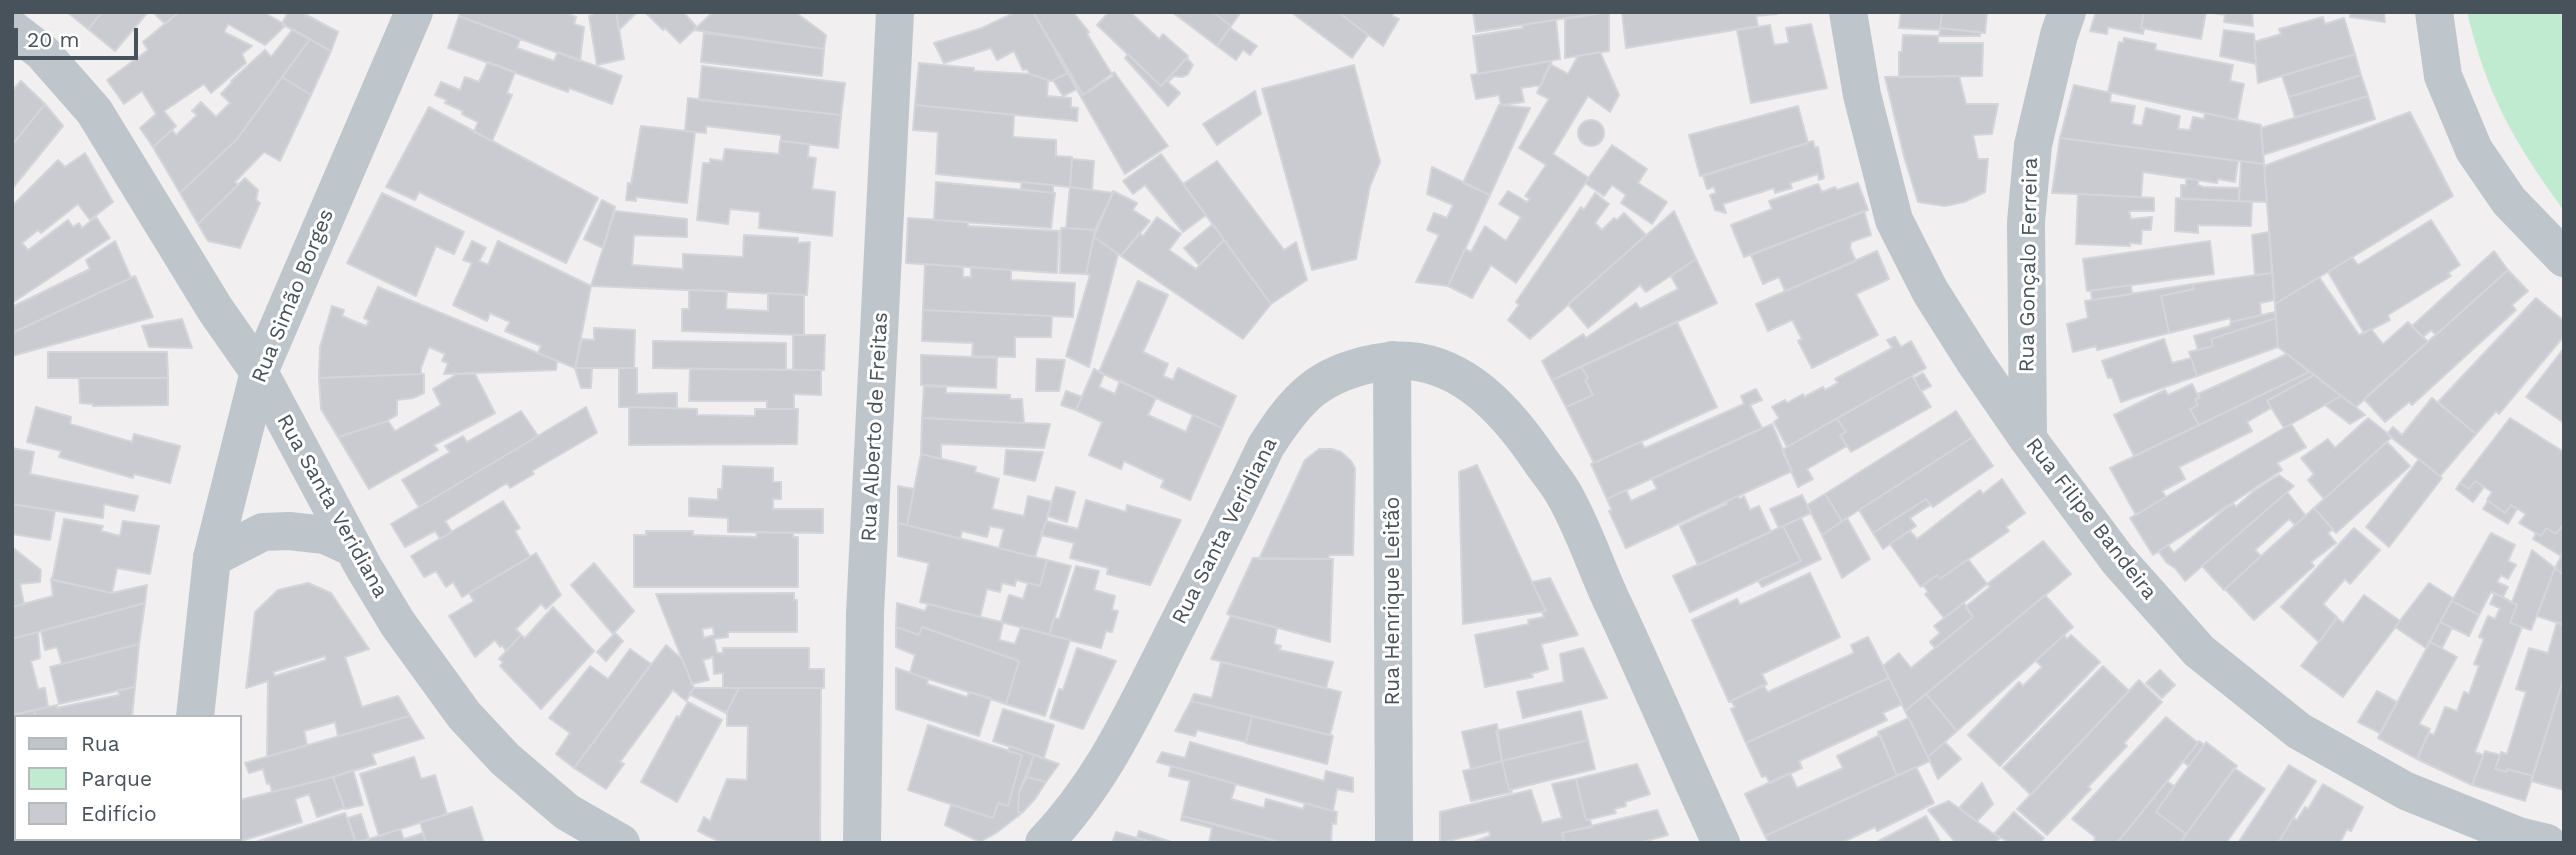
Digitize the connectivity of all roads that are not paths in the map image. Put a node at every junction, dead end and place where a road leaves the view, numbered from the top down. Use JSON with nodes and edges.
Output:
{"nodes":[{"id":1,"x":414,"y":12,"type":"edge"},
{"id":2,"x":895,"y":12,"type":"edge"},
{"id":3,"x":1848,"y":12,"type":"edge"},
{"id":4,"x":2067,"y":12,"type":"edge"},
{"id":5,"x":2434,"y":12,"type":"edge"},
{"id":6,"x":12,"y":29,"type":"edge"},
{"id":7,"x":2564,"y":258,"type":"edge"},
{"id":8,"x":1392,"y":360,"type":"junction"},
{"id":9,"x":259,"y":372,"type":"junction"},
{"id":10,"x":2028,"y":439,"type":"junction"},
{"id":11,"x":351,"y":547,"type":"junction"},
{"id":12,"x":212,"y":558,"type":"junction"},
{"id":13,"x":195,"y":715,"type":"edge"},
{"id":14,"x":621,"y":843,"type":"edge"},
{"id":15,"x":862,"y":843,"type":"edge"},
{"id":16,"x":1044,"y":843,"type":"edge"},
{"id":17,"x":1394,"y":843,"type":"edge"},
{"id":18,"x":1721,"y":843,"type":"edge"},
{"id":19,"x":2547,"y":843,"type":"edge"}],
"edges":[{"from":1,"to":9,"type":"street","name":"Rua Simão Borges"},
{"from":2,"to":15,"type":"street","name":"Rua Alberto de Freitas"},
{"from":3,"to":10,"type":"street","name":"Rua Filipe Bandeira"},
{"from":4,"to":10,"type":"street","name":"Rua Gonçalo Ferreira"},
{"from":5,"to":7,"type":"street"},
{"from":6,"to":9,"type":"street","name":"Rua Santa Veridiana"},
{"from":8,"to":16,"type":"street","name":"Rua Santa Veridiana"},
{"from":8,"to":17,"type":"street","name":"Rua Henrique Leitão"},
{"from":8,"to":18,"type":"street","name":"Rua Santa Veridiana"},
{"from":9,"to":11,"type":"street","name":"Rua Santa Veridiana"},
{"from":9,"to":12,"type":"street","name":"Rua Simão Borges"},
{"from":10,"to":19,"type":"street","name":"Rua Filipe Bandeira"},
{"from":11,"to":12,"type":"street"},
{"from":11,"to":14,"type":"street","name":"Rua Santa Veridiana"},
{"from":12,"to":13,"type":"street","name":"Rua Simão Borges"}]}
